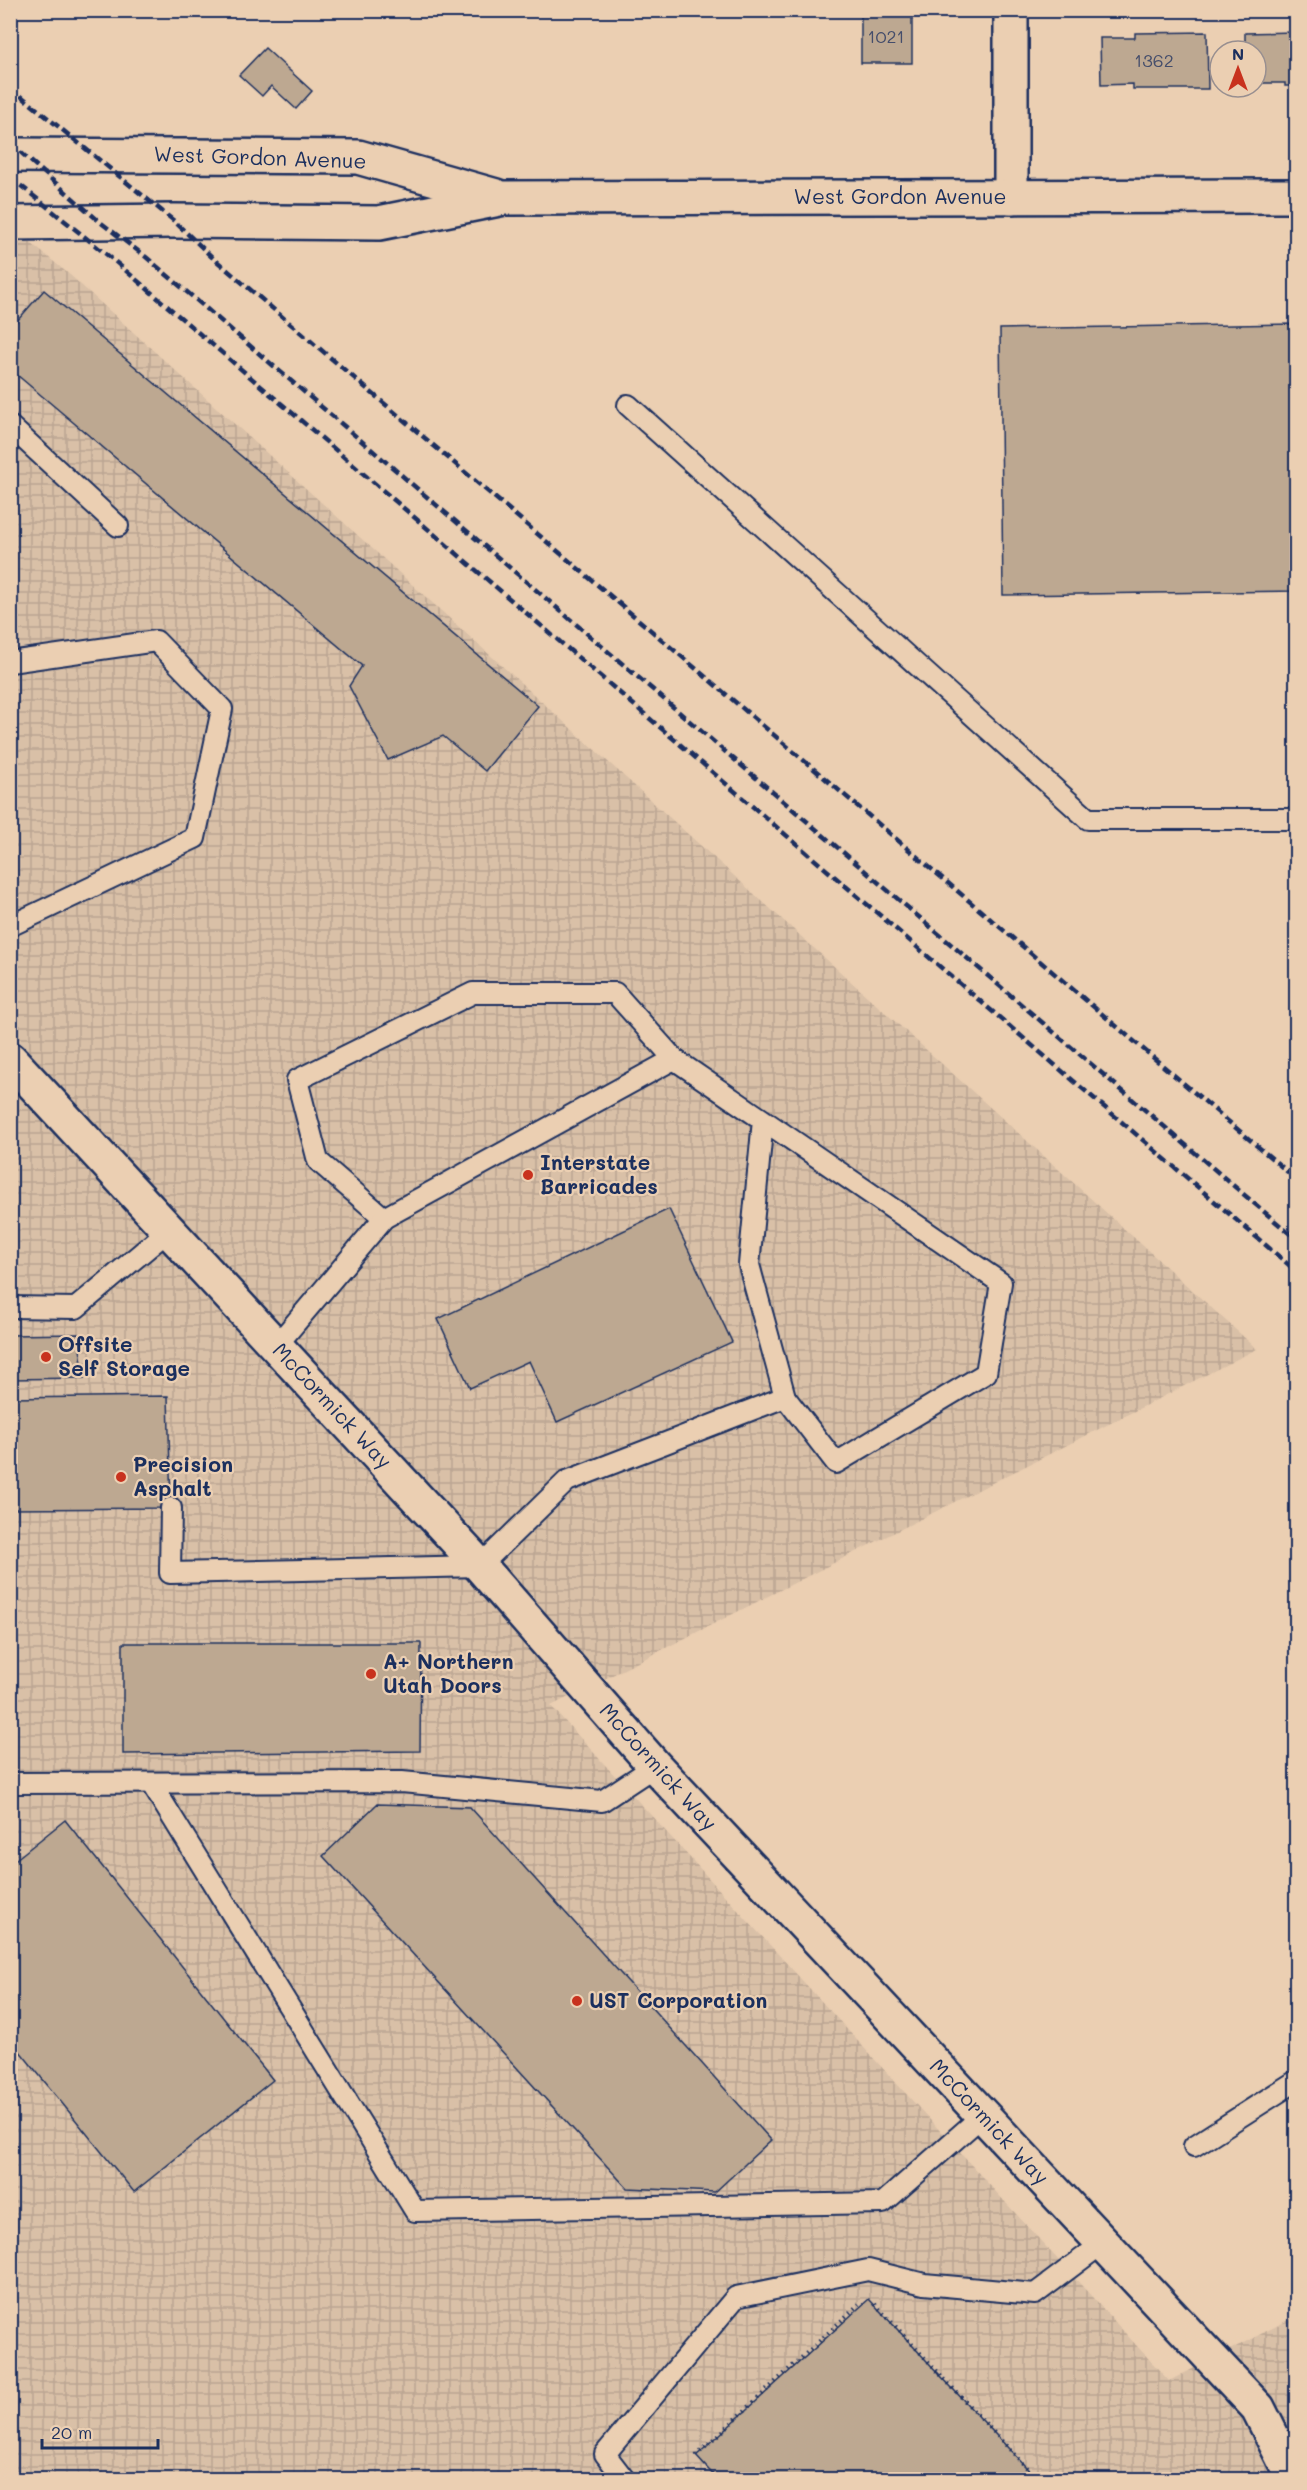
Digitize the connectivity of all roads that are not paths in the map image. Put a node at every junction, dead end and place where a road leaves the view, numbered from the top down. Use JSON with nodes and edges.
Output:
{"nodes":[{"id":1,"x":1011,"y":10,"type":"edge"},
{"id":2,"x":10,"y":155,"type":"edge"},
{"id":3,"x":1296,"y":196,"type":"edge"},
{"id":4,"x":1011,"y":197,"type":"junction"},
{"id":5,"x":504,"y":198,"type":"junction"},
{"id":6,"x":10,"y":223,"type":"edge"},
{"id":7,"x":628,"y":405,"type":"dead end"},
{"id":8,"x":10,"y":426,"type":"edge"},
{"id":9,"x":118,"y":526,"type":"dead end"},
{"id":10,"x":10,"y":662,"type":"edge"},
{"id":11,"x":1296,"y":819,"type":"edge"},
{"id":12,"x":10,"y":926,"type":"edge"},
{"id":13,"x":10,"y":1059,"type":"edge"},
{"id":14,"x":674,"y":1059,"type":"junction"},
{"id":15,"x":763,"y":1120,"type":"junction"},
{"id":16,"x":384,"y":1218,"type":"junction"},
{"id":17,"x":169,"y":1230,"type":"junction"},
{"id":18,"x":10,"y":1307,"type":"edge"},
{"id":19,"x":276,"y":1346,"type":"junction"},
{"id":20,"x":785,"y":1397,"type":"junction"},
{"id":21,"x":171,"y":1508,"type":"dead end"},
{"id":22,"x":480,"y":1566,"type":"junction"},
{"id":23,"x":655,"y":1766,"type":"junction"},
{"id":24,"x":151,"y":1783,"type":"junction"},
{"id":25,"x":10,"y":1784,"type":"edge"},
{"id":26,"x":1296,"y":2081,"type":"edge"},
{"id":27,"x":983,"y":2115,"type":"junction"},
{"id":28,"x":1194,"y":2146,"type":"dead end"},
{"id":29,"x":1103,"y":2243,"type":"junction"},
{"id":30,"x":625,"y":2480,"type":"edge"},
{"id":31,"x":1294,"y":2480,"type":"edge"}],
"edges":[{"from":1,"to":4,"type":"street"},
{"from":2,"to":5,"type":"street","name":"West Gordon Avenue"},
{"from":3,"to":4,"type":"street","name":"West Gordon Avenue"},
{"from":4,"to":5,"type":"street","name":"West Gordon Avenue"},
{"from":5,"to":6,"type":"street","name":"West Gordon Avenue"},
{"from":7,"to":11,"type":"lane"},
{"from":8,"to":9,"type":"lane"},
{"from":10,"to":12,"type":"lane"},
{"from":13,"to":17,"type":"street","name":"McCormick Way"},
{"from":14,"to":15,"type":"lane"},
{"from":14,"to":16,"type":"lane"},
{"from":14,"to":16,"type":"lane"},
{"from":15,"to":20,"type":"lane"},
{"from":15,"to":20,"type":"lane"},
{"from":16,"to":19,"type":"lane"},
{"from":17,"to":18,"type":"lane"},
{"from":17,"to":19,"type":"street","name":"McCormick Way"},
{"from":19,"to":22,"type":"street","name":"McCormick Way"},
{"from":20,"to":22,"type":"lane"},
{"from":21,"to":22,"type":"lane"},
{"from":22,"to":23,"type":"street","name":"McCormick Way"},
{"from":23,"to":24,"type":"lane"},
{"from":23,"to":27,"type":"street","name":"McCormick Way"},
{"from":24,"to":25,"type":"lane"},
{"from":24,"to":27,"type":"lane"},
{"from":26,"to":28,"type":"lane"},
{"from":27,"to":29,"type":"street","name":"McCormick Way"},
{"from":29,"to":30,"type":"lane"},
{"from":29,"to":31,"type":"street","name":"McCormick Way"}]}
